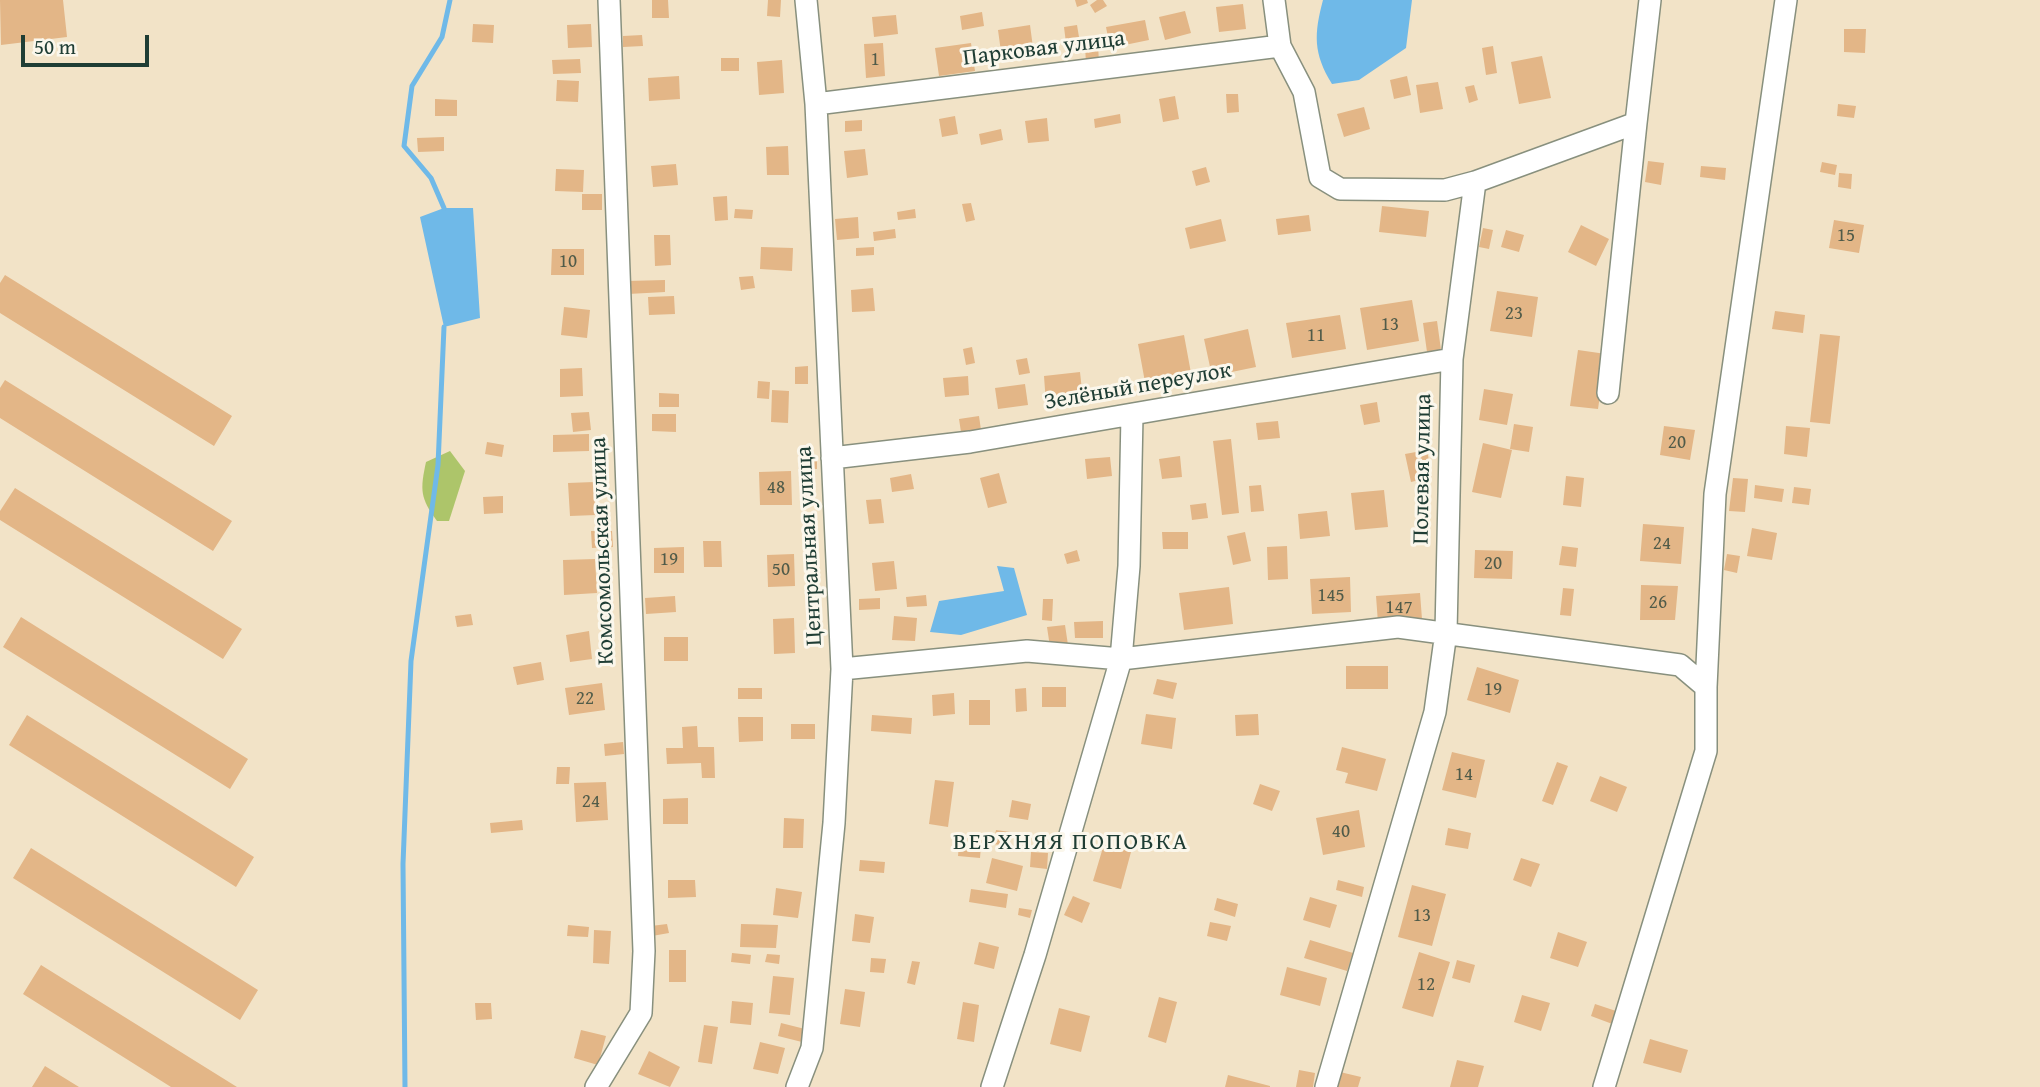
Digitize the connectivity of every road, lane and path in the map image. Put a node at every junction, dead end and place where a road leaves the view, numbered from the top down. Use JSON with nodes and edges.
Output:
{"nodes":[{"id":1,"x":609,"y":0,"type":"edge"},
{"id":2,"x":806,"y":0,"type":"edge"},
{"id":3,"x":1273,"y":0,"type":"edge"},
{"id":4,"x":1650,"y":0,"type":"edge"},
{"id":5,"x":1786,"y":0,"type":"edge"},
{"id":6,"x":1280,"y":46,"type":"junction"},
{"id":7,"x":816,"y":104,"type":"junction"},
{"id":8,"x":1636,"y":122,"type":"junction"},
{"id":9,"x":1475,"y":182,"type":"junction"},
{"id":10,"x":1452,"y":359,"type":"junction"},
{"id":11,"x":1608,"y":393,"type":"dead end"},
{"id":12,"x":1132,"y":415,"type":"junction"},
{"id":13,"x":832,"y":458,"type":"junction"},
{"id":14,"x":1446,"y":632,"type":"junction"},
{"id":15,"x":1122,"y":659,"type":"junction"},
{"id":16,"x":842,"y":669,"type":"junction"},
{"id":17,"x":1706,"y":687,"type":"junction"},
{"id":18,"x":596,"y":1087,"type":"edge"},
{"id":19,"x":797,"y":1087,"type":"edge"},
{"id":20,"x":992,"y":1087,"type":"edge"},
{"id":21,"x":1326,"y":1087,"type":"edge"},
{"id":22,"x":1604,"y":1087,"type":"edge"}],
"edges":[{"from":1,"to":18,"type":"street","name":"Комсомольская улица"},
{"from":2,"to":7,"type":"street","name":"Центральная улица"},
{"from":3,"to":6,"type":"street"},
{"from":4,"to":8,"type":"street"},
{"from":5,"to":17,"type":"street"},
{"from":6,"to":7,"type":"street","name":"Парковая улица"},
{"from":6,"to":9,"type":"street"},
{"from":7,"to":13,"type":"street","name":"Центральная улица"},
{"from":8,"to":9,"type":"street"},
{"from":8,"to":11,"type":"street"},
{"from":9,"to":10,"type":"street","name":"Полевая улица"},
{"from":10,"to":12,"type":"street","name":"Зелёный переулок"},
{"from":10,"to":14,"type":"street","name":"Полевая улица"},
{"from":12,"to":13,"type":"street","name":"Зелёный переулок"},
{"from":12,"to":15,"type":"street"},
{"from":13,"to":16,"type":"street","name":"Центральная улица"},
{"from":14,"to":15,"type":"street"},
{"from":14,"to":17,"type":"street"},
{"from":14,"to":21,"type":"street","name":"Полевая улица"},
{"from":15,"to":16,"type":"street"},
{"from":15,"to":20,"type":"street"},
{"from":16,"to":19,"type":"street","name":"Центральная улица"},
{"from":17,"to":22,"type":"street"}]}
